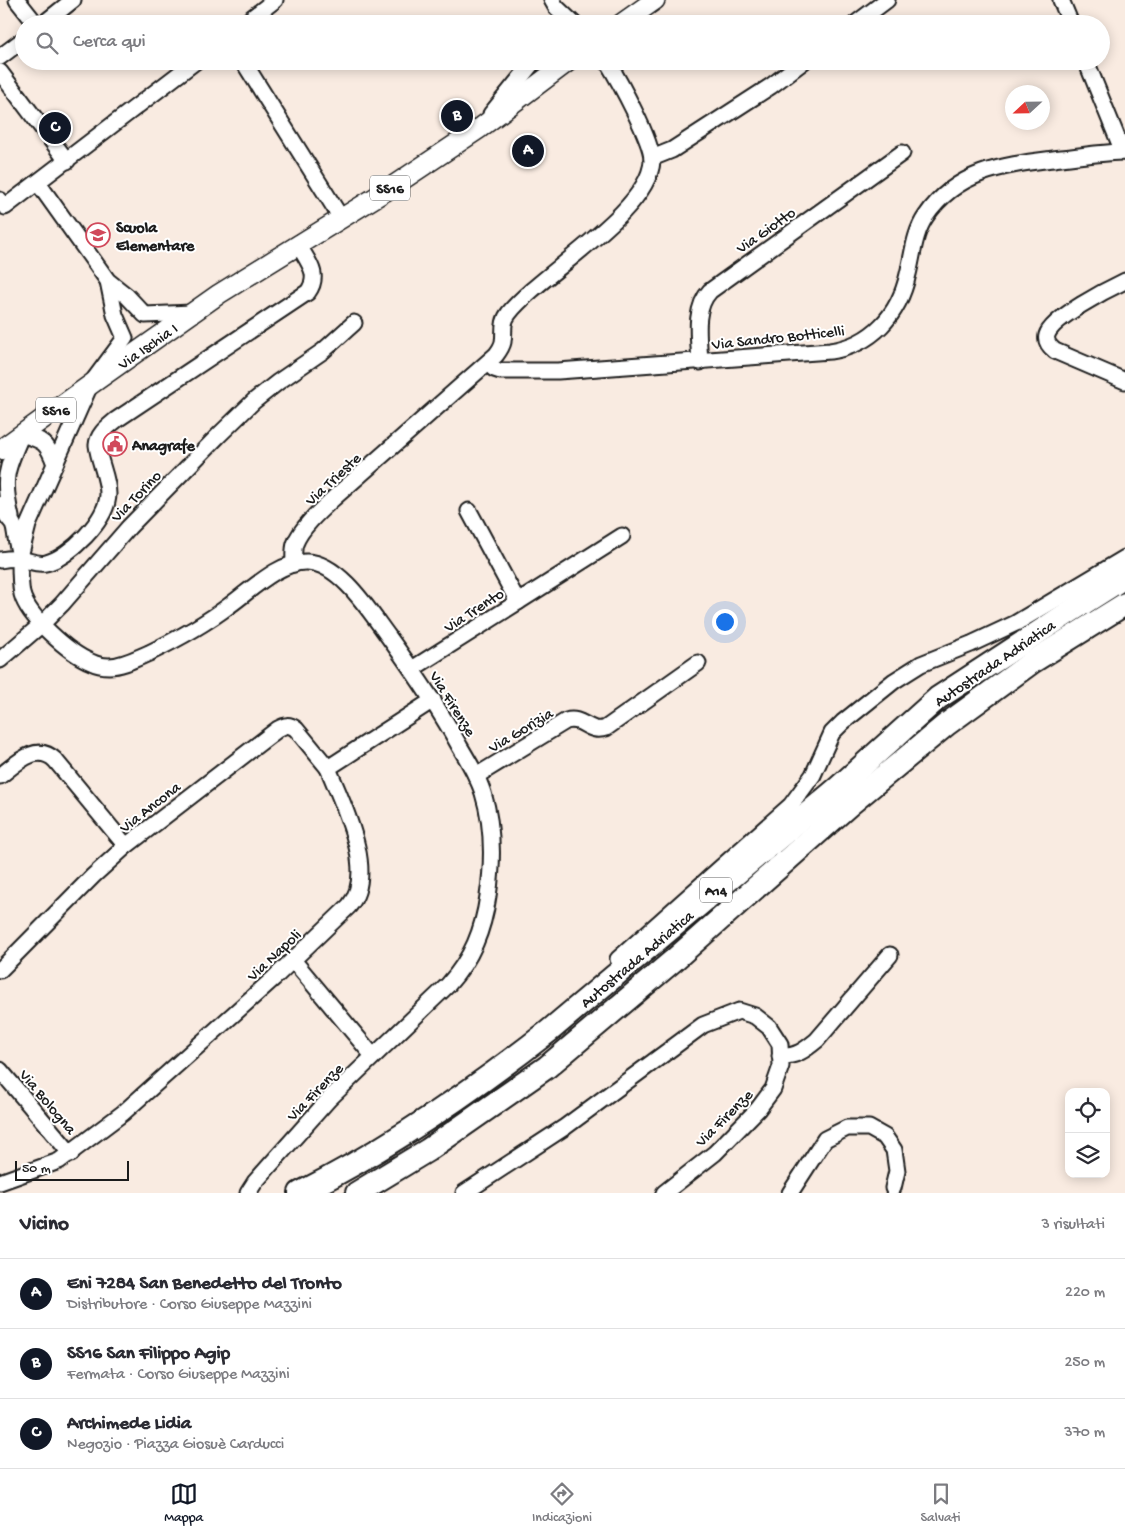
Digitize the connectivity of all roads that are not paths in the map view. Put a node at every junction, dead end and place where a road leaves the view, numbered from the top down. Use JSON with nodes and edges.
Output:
{"nodes":[{"id":1,"x":17,"y":0,"type":"edge"},
{"id":2,"x":73,"y":0,"type":"edge"},
{"id":3,"x":275,"y":0,"type":"edge"},
{"id":4,"x":655,"y":0,"type":"edge"},
{"id":5,"x":887,"y":0,"type":"edge"},
{"id":6,"x":1062,"y":0,"type":"edge"},
{"id":7,"x":559,"y":2,"type":"edge"},
{"id":8,"x":29,"y":15,"type":"edge"},
{"id":9,"x":54,"y":15,"type":"edge"},
{"id":10,"x":256,"y":15,"type":"edge"},
{"id":11,"x":557,"y":15,"type":"edge"},
{"id":12,"x":568,"y":15,"type":"edge"},
{"id":13,"x":634,"y":15,"type":"edge"},
{"id":14,"x":867,"y":15,"type":"edge"},
{"id":15,"x":1068,"y":15,"type":"edge"},
{"id":16,"x":15,"y":46,"type":"edge"},
{"id":17,"x":0,"y":58,"type":"edge"},
{"id":18,"x":184,"y":70,"type":"edge"},
{"id":19,"x":249,"y":70,"type":"edge"},
{"id":20,"x":527,"y":70,"type":"edge"},
{"id":21,"x":556,"y":70,"type":"edge"},
{"id":22,"x":612,"y":70,"type":"edge"},
{"id":23,"x":792,"y":70,"type":"edge"},
{"id":24,"x":1090,"y":70,"type":"edge"},
{"id":25,"x":0,"y":72,"type":"edge"},
{"id":26,"x":480,"y":128,"type":"junction"},
{"id":27,"x":1124,"y":152,"type":"edge"},
{"id":28,"x":902,"y":153,"type":"dead end"},
{"id":29,"x":652,"y":158,"type":"junction"},
{"id":30,"x":67,"y":161,"type":"junction"},
{"id":31,"x":38,"y":183,"type":"junction"},
{"id":32,"x":2,"y":206,"type":"edge"},
{"id":33,"x":341,"y":218,"type":"junction"},
{"id":34,"x":298,"y":244,"type":"junction"},
{"id":35,"x":108,"y":281,"type":"junction"},
{"id":36,"x":1125,"y":282,"type":"edge"},
{"id":37,"x":192,"y":313,"type":"junction"},
{"id":38,"x":144,"y":315,"type":"junction"},
{"id":39,"x":354,"y":323,"type":"dead end"},
{"id":40,"x":125,"y":338,"type":"junction"},
{"id":41,"x":149,"y":344,"type":"junction"},
{"id":42,"x":700,"y":362,"type":"junction"},
{"id":43,"x":488,"y":363,"type":"junction"},
{"id":44,"x":1125,"y":381,"type":"edge"},
{"id":45,"x":90,"y":385,"type":"junction"},
{"id":46,"x":22,"y":434,"type":"junction"},
{"id":47,"x":0,"y":450,"type":"edge"},
{"id":48,"x":55,"y":464,"type":"junction"},
{"id":49,"x":0,"y":505,"type":"edge"},
{"id":50,"x":469,"y":511,"type":"dead end"},
{"id":51,"x":14,"y":526,"type":"junction"},
{"id":52,"x":622,"y":536,"type":"dead end"},
{"id":53,"x":1125,"y":558,"type":"edge"},
{"id":54,"x":20,"y":559,"type":"junction"},
{"id":55,"x":0,"y":560,"type":"edge"},
{"id":56,"x":294,"y":564,"type":"junction"},
{"id":57,"x":1125,"y":577,"type":"edge"},
{"id":58,"x":518,"y":602,"type":"junction"},
{"id":59,"x":1125,"y":604,"type":"edge"},
{"id":60,"x":42,"y":624,"type":"junction"},
{"id":61,"x":0,"y":660,"type":"edge"},
{"id":62,"x":698,"y":663,"type":"dead end"},
{"id":63,"x":412,"y":669,"type":"junction"},
{"id":64,"x":433,"y":700,"type":"junction"},
{"id":65,"x":328,"y":768,"type":"junction"},
{"id":66,"x":0,"y":776,"type":"edge"},
{"id":67,"x":476,"y":776,"type":"junction"},
{"id":68,"x":126,"y":846,"type":"junction"},
{"id":69,"x":890,"y":955,"type":"dead end"},
{"id":70,"x":293,"y":960,"type":"junction"},
{"id":71,"x":0,"y":970,"type":"edge"},
{"id":72,"x":373,"y":1056,"type":"junction"},
{"id":73,"x":780,"y":1056,"type":"junction"},
{"id":74,"x":0,"y":1070,"type":"edge"},
{"id":75,"x":486,"y":1078,"type":"junction"},
{"id":76,"x":71,"y":1154,"type":"junction"},
{"id":77,"x":0,"y":1182,"type":"edge"},
{"id":78,"x":893,"y":1188,"type":"dead end"},
{"id":79,"x":248,"y":1193,"type":"edge"},
{"id":80,"x":300,"y":1193,"type":"edge"},
{"id":81,"x":357,"y":1193,"type":"edge"},
{"id":82,"x":464,"y":1193,"type":"edge"},
{"id":83,"x":664,"y":1193,"type":"edge"},
{"id":84,"x":790,"y":1193,"type":"edge"}],
"edges":[{"from":1,"to":8,"type":"street"},
{"from":2,"to":9,"type":"street"},
{"from":3,"to":10,"type":"street"},
{"from":4,"to":13,"type":"main road"},
{"from":5,"to":14,"type":"street"},
{"from":6,"to":15,"type":"street"},
{"from":7,"to":11,"type":"street"},
{"from":7,"to":12,"type":"street"},
{"from":16,"to":17,"type":"street"},
{"from":18,"to":30,"type":"street"},
{"from":19,"to":33,"type":"street"},
{"from":20,"to":26,"type":"street"},
{"from":21,"to":26,"type":"main road","number":"SS16"},
{"from":22,"to":29,"type":"street"},
{"from":23,"to":29,"type":"street"},
{"from":24,"to":27,"type":"street"},
{"from":25,"to":30,"type":"street"},
{"from":26,"to":33,"type":"main road","number":"SS16"},
{"from":27,"to":42,"type":"street","name":"Via Sandro Botticelli"},
{"from":28,"to":42,"type":"street","name":"Via Giotto"},
{"from":29,"to":43,"type":"street"},
{"from":30,"to":31,"type":"street"},
{"from":31,"to":32,"type":"street"},
{"from":31,"to":35,"type":"street"},
{"from":33,"to":34,"type":"main road","number":"SS16"},
{"from":34,"to":37,"type":"main road","name":"Via Ischia I","number":"SS16"},
{"from":34,"to":54,"type":"street"},
{"from":35,"to":38,"type":"street"},
{"from":35,"to":40,"type":"street"},
{"from":36,"to":44,"type":"street"},
{"from":37,"to":38,"type":"street"},
{"from":37,"to":41,"type":"main road","name":"Via Ischia I","number":"SS16"},
{"from":38,"to":41,"type":"street"},
{"from":39,"to":60,"type":"street","name":"Via Torino"},
{"from":40,"to":41,"type":"street"},
{"from":40,"to":45,"type":"street"},
{"from":41,"to":45,"type":"main road","name":"Via Ischia I","number":"SS16"},
{"from":42,"to":43,"type":"street","name":"Via Sandro Botticelli"},
{"from":43,"to":56,"type":"street","name":"Via Trieste"},
{"from":45,"to":46,"type":"main road","name":"Via Ischia I","number":"SS16"},
{"from":45,"to":48,"type":"street"},
{"from":46,"to":47,"type":"main road","name":"Via Ischia I","number":"SS16"},
{"from":46,"to":48,"type":"street"},
{"from":46,"to":51,"type":"street"},
{"from":48,"to":54,"type":"street"},
{"from":49,"to":51,"type":"street"},
{"from":50,"to":58,"type":"street","name":"Via Trento"},
{"from":51,"to":54,"type":"street"},
{"from":52,"to":58,"type":"street"},
{"from":53,"to":75,"type":"street"},
{"from":54,"to":55,"type":"street"},
{"from":54,"to":60,"type":"street","name":"Via Firenze"},
{"from":56,"to":60,"type":"street","name":"Via Firenze"},
{"from":56,"to":63,"type":"street","name":"Via Firenze"},
{"from":57,"to":75,"type":"highway","name":"Autostrada Adriatica","number":"A14"},
{"from":58,"to":63,"type":"street","name":"Via Trento"},
{"from":59,"to":81,"type":"highway","name":"Autostrada Adriatica","number":"A14"},
{"from":60,"to":61,"type":"street"},
{"from":62,"to":67,"type":"street","name":"Via Gorizia"},
{"from":63,"to":64,"type":"street","name":"Via Firenze"},
{"from":64,"to":65,"type":"street"},
{"from":64,"to":67,"type":"street","name":"Via Firenze"},
{"from":65,"to":68,"type":"street","name":"Via Ancona"},
{"from":65,"to":70,"type":"street","name":"Via Napoli"},
{"from":66,"to":68,"type":"street"},
{"from":67,"to":72,"type":"street","name":"Via Firenze"},
{"from":68,"to":71,"type":"street","name":"Via Ancona"},
{"from":69,"to":73,"type":"street"},
{"from":70,"to":72,"type":"street"},
{"from":70,"to":76,"type":"street","name":"Via Napoli"},
{"from":72,"to":79,"type":"street","name":"Via Firenze"},
{"from":73,"to":82,"type":"street","name":"Via Firenze"},
{"from":73,"to":83,"type":"street","name":"Via Firenze"},
{"from":74,"to":76,"type":"street","name":"Via Bologna"},
{"from":75,"to":80,"type":"highway","name":"Autostrada Adriatica","number":"A14"},
{"from":76,"to":77,"type":"street","name":"Via Napoli"},
{"from":78,"to":84,"type":"street"}]}
